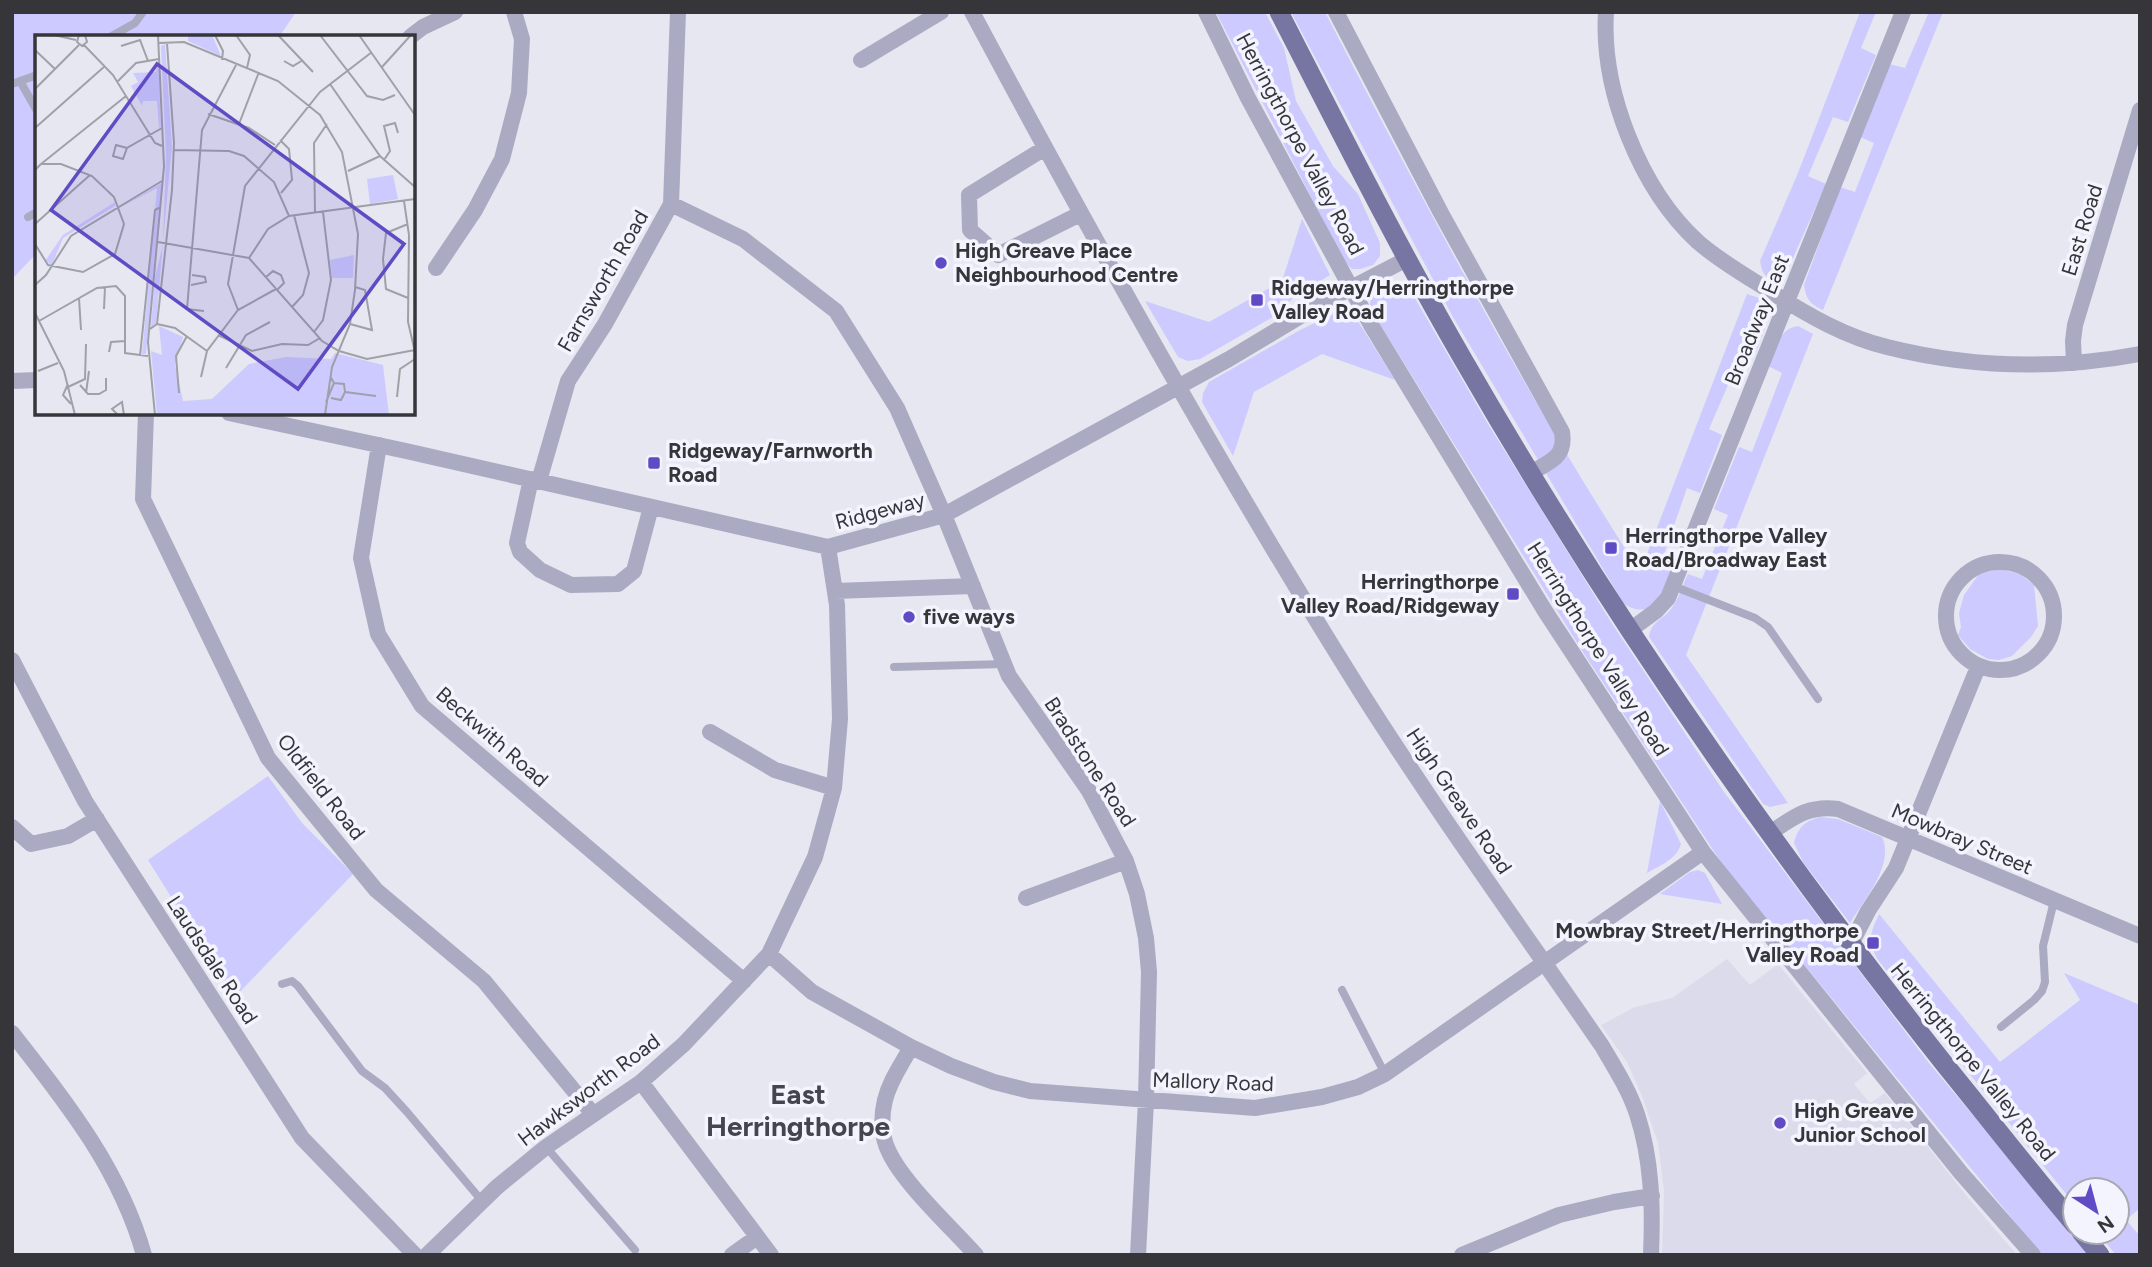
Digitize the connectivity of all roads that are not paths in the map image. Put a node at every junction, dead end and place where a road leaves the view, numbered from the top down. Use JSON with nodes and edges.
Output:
{"nodes":[{"id":1,"x":144,"y":12,"type":"edge"},
{"id":2,"x":455,"y":12,"type":"edge"},
{"id":3,"x":514,"y":12,"type":"edge"},
{"id":4,"x":678,"y":12,"type":"edge"},
{"id":5,"x":941,"y":12,"type":"edge"},
{"id":6,"x":972,"y":12,"type":"edge"},
{"id":7,"x":1206,"y":12,"type":"edge"},
{"id":8,"x":1279,"y":12,"type":"edge"},
{"id":9,"x":1336,"y":12,"type":"edge"},
{"id":10,"x":1606,"y":12,"type":"edge"},
{"id":11,"x":1903,"y":12,"type":"edge"},
{"id":12,"x":114,"y":35,"type":"edge"},
{"id":13,"x":412,"y":35,"type":"edge"},
{"id":14,"x":861,"y":60,"type":"dead end"},
{"id":15,"x":35,"y":76,"type":"edge"},
{"id":16,"x":16,"y":82,"type":"edge"},
{"id":17,"x":35,"y":108,"type":"edge"},
{"id":18,"x":2140,"y":110,"type":"edge"},
{"id":19,"x":1045,"y":148,"type":"junction"},
{"id":20,"x":671,"y":204,"type":"junction"},
{"id":21,"x":35,"y":213,"type":"edge"},
{"id":22,"x":1080,"y":214,"type":"junction"},
{"id":23,"x":28,"y":217,"type":"dead end"},
{"id":24,"x":1407,"y":259,"type":"junction"},
{"id":25,"x":436,"y":268,"type":"dead end"},
{"id":26,"x":1351,"y":288,"type":"junction"},
{"id":27,"x":1787,"y":302,"type":"junction"},
{"id":28,"x":2140,"y":354,"type":"edge"},
{"id":29,"x":2074,"y":363,"type":"junction"},
{"id":30,"x":35,"y":380,"type":"edge"},
{"id":31,"x":12,"y":381,"type":"edge"},
{"id":32,"x":1179,"y":386,"type":"junction"},
{"id":33,"x":146,"y":415,"type":"edge"},
{"id":34,"x":238,"y":415,"type":"edge"},
{"id":35,"x":379,"y":445,"type":"junction"},
{"id":36,"x":1531,"y":473,"type":"junction"},
{"id":37,"x":535,"y":480,"type":"junction"},
{"id":38,"x":651,"y":507,"type":"junction"},
{"id":39,"x":944,"y":515,"type":"junction"},
{"id":40,"x":828,"y":547,"type":"junction"},
{"id":41,"x":973,"y":586,"type":"junction"},
{"id":42,"x":1672,"y":586,"type":"junction"},
{"id":43,"x":835,"y":591,"type":"junction"},
{"id":44,"x":1630,"y":630,"type":"junction"},
{"id":45,"x":12,"y":660,"type":"edge"},
{"id":46,"x":1004,"y":664,"type":"junction"},
{"id":47,"x":894,"y":667,"type":"dead end"},
{"id":48,"x":1978,"y":667,"type":"junction"},
{"id":49,"x":1818,"y":699,"type":"dead end"},
{"id":50,"x":709,"y":732,"type":"dead end"},
{"id":51,"x":834,"y":788,"type":"junction"},
{"id":52,"x":97,"y":820,"type":"junction"},
{"id":53,"x":12,"y":827,"type":"edge"},
{"id":54,"x":1770,"y":833,"type":"junction"},
{"id":55,"x":1906,"y":839,"type":"junction"},
{"id":56,"x":1703,"y":852,"type":"junction"},
{"id":57,"x":1126,"y":861,"type":"junction"},
{"id":58,"x":1026,"y":898,"type":"dead end"},
{"id":59,"x":2054,"y":901,"type":"junction"},
{"id":60,"x":2140,"y":936,"type":"edge"},
{"id":61,"x":1851,"y":944,"type":"junction"},
{"id":62,"x":769,"y":954,"type":"junction"},
{"id":63,"x":1545,"y":963,"type":"junction"},
{"id":64,"x":744,"y":981,"type":"junction"},
{"id":65,"x":282,"y":984,"type":"dead end"},
{"id":66,"x":1342,"y":990,"type":"dead end"},
{"id":67,"x":2001,"y":1027,"type":"dead end"},
{"id":68,"x":12,"y":1033,"type":"edge"},
{"id":69,"x":911,"y":1046,"type":"junction"},
{"id":70,"x":1385,"y":1074,"type":"junction"},
{"id":71,"x":641,"y":1082,"type":"junction"},
{"id":72,"x":1146,"y":1101,"type":"junction"},
{"id":73,"x":593,"y":1114,"type":"junction"},
{"id":74,"x":546,"y":1147,"type":"junction"},
{"id":75,"x":1651,"y":1196,"type":"junction"},
{"id":76,"x":482,"y":1201,"type":"junction"},
{"id":77,"x":2061,"y":1207,"type":"edge"},
{"id":78,"x":757,"y":1237,"type":"junction"},
{"id":79,"x":635,"y":1250,"type":"dead end"},
{"id":80,"x":144,"y":1255,"type":"edge"},
{"id":81,"x":415,"y":1255,"type":"edge"},
{"id":82,"x":427,"y":1255,"type":"edge"},
{"id":83,"x":732,"y":1255,"type":"edge"},
{"id":84,"x":771,"y":1255,"type":"edge"},
{"id":85,"x":976,"y":1255,"type":"edge"},
{"id":86,"x":1138,"y":1255,"type":"edge"},
{"id":87,"x":1462,"y":1255,"type":"edge"},
{"id":88,"x":1651,"y":1255,"type":"edge"},
{"id":89,"x":2033,"y":1255,"type":"edge"}],
"edges":[{"from":1,"to":12,"type":"lane"},
{"from":2,"to":13,"type":"street"},
{"from":3,"to":25,"type":"street"},
{"from":4,"to":20,"type":"street","name":"Farnsworth Road"},
{"from":5,"to":14,"type":"street"},
{"from":6,"to":19,"type":"street","name":"High Greave Road"},
{"from":7,"to":26,"type":"street","name":"Herringthorpe Valley Road"},
{"from":8,"to":24,"type":"main road","name":"Herringthorpe Valley Road"},
{"from":9,"to":36,"type":"street"},
{"from":10,"to":27,"type":"street"},
{"from":11,"to":27,"type":"street","name":"Broadway East"},
{"from":15,"to":16,"type":"lane"},
{"from":16,"to":17,"type":"lane"},
{"from":18,"to":29,"type":"street","name":"East Road"},
{"from":19,"to":22,"type":"street","name":"High Greave Road"},
{"from":19,"to":22,"type":"street"},
{"from":20,"to":37,"type":"street","name":"Farnsworth Road"},
{"from":20,"to":39,"type":"street","name":"Bradstone Road"},
{"from":21,"to":23,"type":"lane"},
{"from":22,"to":32,"type":"street","name":"High Greave Road"},
{"from":24,"to":26,"type":"street","name":"Ridgeway"},
{"from":24,"to":36,"type":"main road","name":"Herringthorpe Valley Road"},
{"from":26,"to":32,"type":"street","name":"Ridgeway"},
{"from":26,"to":56,"type":"street","name":"Herringthorpe Valley Road"},
{"from":27,"to":29,"type":"street"},
{"from":27,"to":42,"type":"street","name":"Broadway East"},
{"from":28,"to":29,"type":"street"},
{"from":30,"to":31,"type":"street"},
{"from":32,"to":39,"type":"street","name":"Ridgeway"},
{"from":32,"to":63,"type":"street","name":"High Greave Road"},
{"from":33,"to":73,"type":"street","name":"Oldfield Road"},
{"from":34,"to":35,"type":"street","name":"Ridgeway"},
{"from":35,"to":37,"type":"street","name":"Ridgeway"},
{"from":35,"to":64,"type":"street","name":"Beckwith Road"},
{"from":36,"to":44,"type":"main road","name":"Herringthorpe Valley Road"},
{"from":37,"to":38,"type":"street","name":"Ridgeway"},
{"from":37,"to":38,"type":"street","name":"Farnsworth Road"},
{"from":38,"to":40,"type":"street","name":"Ridgeway"},
{"from":39,"to":40,"type":"street","name":"Ridgeway"},
{"from":39,"to":41,"type":"street","name":"Bradstone Road"},
{"from":40,"to":43,"type":"street","name":"Hawksworth Road"},
{"from":41,"to":43,"type":"street"},
{"from":41,"to":46,"type":"street","name":"Bradstone Road"},
{"from":42,"to":44,"type":"street","name":"Broadway East"},
{"from":42,"to":49,"type":"lane"},
{"from":43,"to":51,"type":"street","name":"Hawksworth Road"},
{"from":44,"to":54,"type":"main road","name":"Herringthorpe Valley Road"},
{"from":45,"to":52,"type":"street","name":"Laudsdale Road"},
{"from":46,"to":47,"type":"lane"},
{"from":46,"to":57,"type":"street","name":"Bradstone Road"},
{"from":48,"to":48,"type":"street"},
{"from":48,"to":55,"type":"street"},
{"from":50,"to":51,"type":"street"},
{"from":51,"to":62,"type":"street","name":"Hawksworth Road"},
{"from":52,"to":53,"type":"street"},
{"from":52,"to":81,"type":"street","name":"Laudsdale Road"},
{"from":54,"to":55,"type":"street","name":"Mowbray Street"},
{"from":54,"to":61,"type":"main road","name":"Herringthorpe Valley Road"},
{"from":55,"to":59,"type":"street","name":"Mowbray Street"},
{"from":55,"to":61,"type":"street"},
{"from":56,"to":63,"type":"street","name":"Mallory Road"},
{"from":56,"to":89,"type":"street","name":"Herringthorpe Valley Road"},
{"from":57,"to":58,"type":"street"},
{"from":57,"to":72,"type":"street","name":"Bradstone Road"},
{"from":59,"to":60,"type":"street","name":"Mowbray Street"},
{"from":59,"to":67,"type":"lane"},
{"from":61,"to":77,"type":"main road","name":"Herringthorpe Valley Road"},
{"from":62,"to":64,"type":"street","name":"Hawksworth Road"},
{"from":62,"to":69,"type":"street","name":"Mallory Road"},
{"from":63,"to":70,"type":"street","name":"Mallory Road"},
{"from":63,"to":75,"type":"street","name":"High Greave Road"},
{"from":64,"to":71,"type":"street","name":"Hawksworth Road"},
{"from":65,"to":76,"type":"lane"},
{"from":66,"to":70,"type":"lane"},
{"from":68,"to":80,"type":"street"},
{"from":69,"to":72,"type":"street","name":"Mallory Road"},
{"from":69,"to":85,"type":"street"},
{"from":70,"to":72,"type":"street","name":"Mallory Road"},
{"from":71,"to":73,"type":"street","name":"Hawksworth Road"},
{"from":71,"to":78,"type":"street"},
{"from":72,"to":86,"type":"street","name":"Bradstone Road"},
{"from":73,"to":74,"type":"street","name":"Hawksworth Road"},
{"from":74,"to":76,"type":"street","name":"Hawksworth Road"},
{"from":74,"to":79,"type":"lane"},
{"from":75,"to":87,"type":"street"},
{"from":75,"to":88,"type":"street","name":"High Greave Road"},
{"from":76,"to":82,"type":"street","name":"Hawksworth Road"},
{"from":78,"to":83,"type":"street"},
{"from":78,"to":84,"type":"street"}]}
